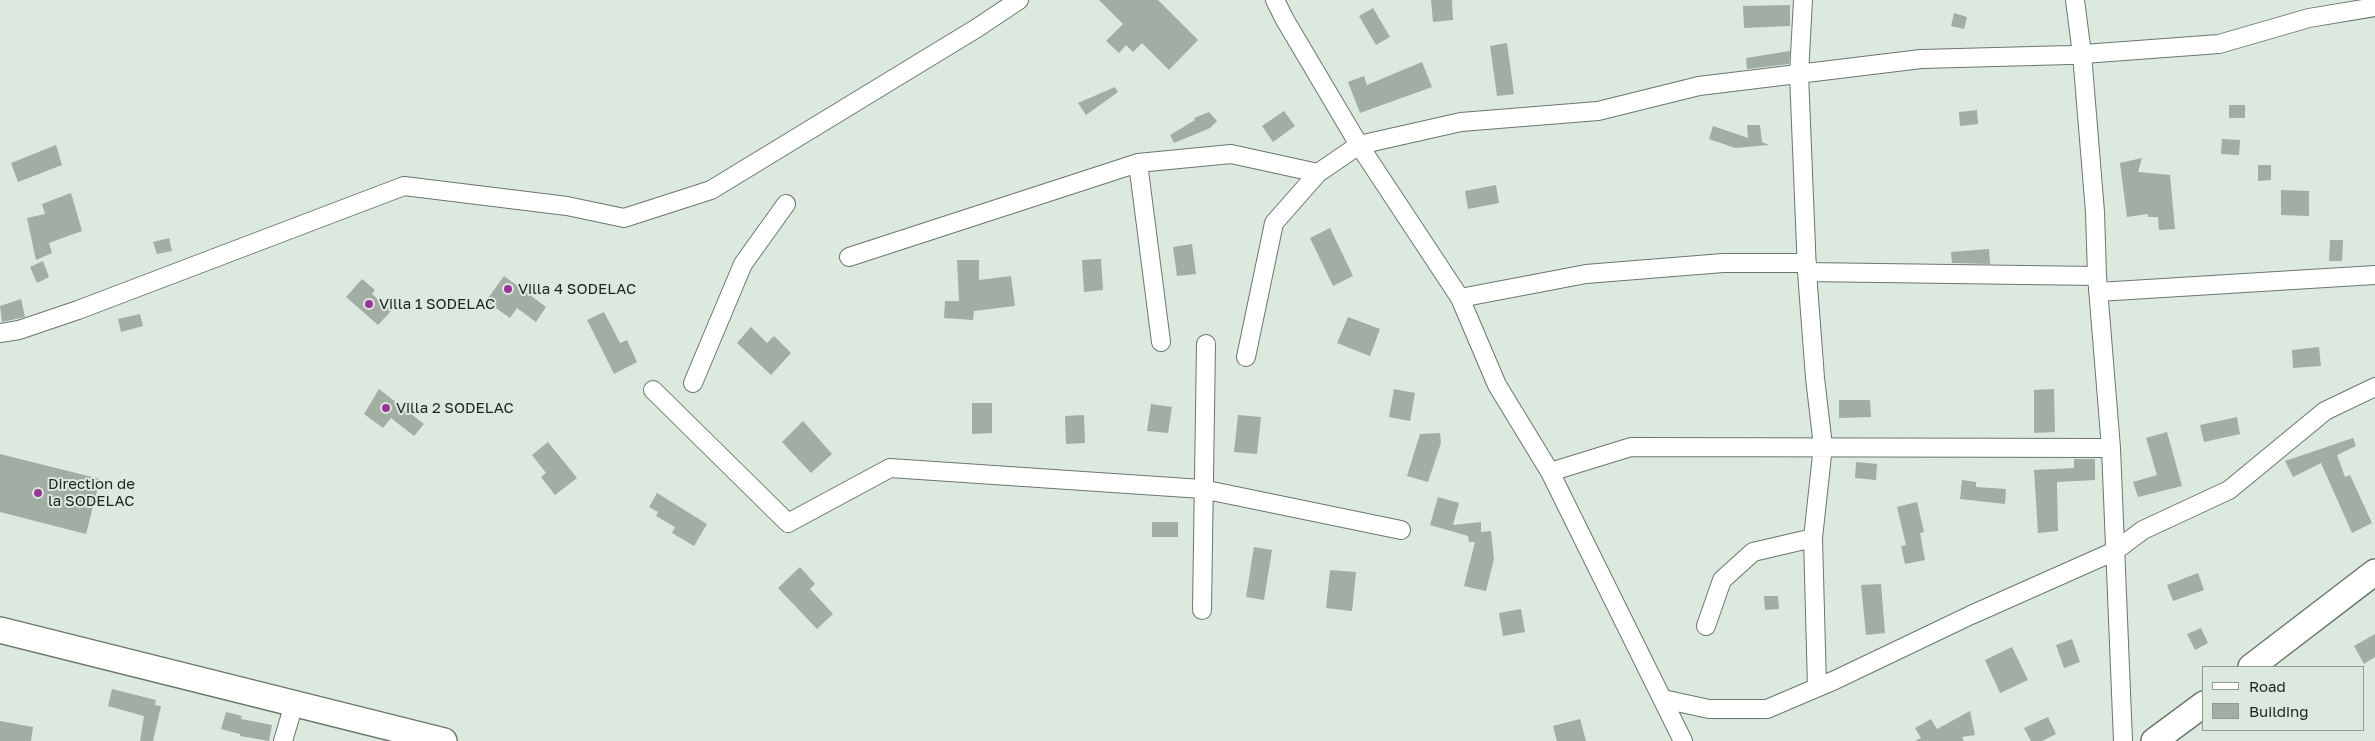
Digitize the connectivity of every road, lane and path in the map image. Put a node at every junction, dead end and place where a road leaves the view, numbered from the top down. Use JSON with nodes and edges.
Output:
{"nodes":[{"id":1,"x":1019,"y":0,"type":"edge"},
{"id":2,"x":1275,"y":0,"type":"edge"},
{"id":3,"x":1803,"y":0,"type":"edge"},
{"id":4,"x":2075,"y":0,"type":"edge"},
{"id":5,"x":2375,"y":7,"type":"edge"},
{"id":6,"x":2082,"y":54,"type":"junction"},
{"id":7,"x":1799,"y":74,"type":"junction"},
{"id":8,"x":1359,"y":145,"type":"junction"},
{"id":9,"x":1138,"y":163,"type":"junction"},
{"id":10,"x":1318,"y":173,"type":"junction"},
{"id":11,"x":786,"y":204,"type":"dead end"},
{"id":12,"x":849,"y":256,"type":"dead end"},
{"id":13,"x":1807,"y":268,"type":"junction"},
{"id":14,"x":2375,"y":275,"type":"edge"},
{"id":15,"x":2097,"y":284,"type":"junction"},
{"id":16,"x":1460,"y":298,"type":"junction"},
{"id":17,"x":0,"y":333,"type":"edge"},
{"id":18,"x":1161,"y":342,"type":"dead end"},
{"id":19,"x":1206,"y":344,"type":"dead end"},
{"id":20,"x":1246,"y":357,"type":"dead end"},
{"id":21,"x":693,"y":383,"type":"dead end"},
{"id":22,"x":2375,"y":387,"type":"edge"},
{"id":23,"x":653,"y":390,"type":"dead end"},
{"id":24,"x":1823,"y":446,"type":"junction"},
{"id":25,"x":2111,"y":448,"type":"junction"},
{"id":26,"x":1550,"y":472,"type":"junction"},
{"id":27,"x":1202,"y":489,"type":"junction"},
{"id":28,"x":1401,"y":530,"type":"dead end"},
{"id":29,"x":1813,"y":538,"type":"junction"},
{"id":30,"x":2115,"y":551,"type":"junction"},
{"id":31,"x":2375,"y":572,"type":"edge"},
{"id":32,"x":1202,"y":610,"type":"dead end"},
{"id":33,"x":1706,"y":626,"type":"dead end"},
{"id":34,"x":0,"y":630,"type":"edge"},
{"id":35,"x":2252,"y":666,"type":"edge"},
{"id":36,"x":1817,"y":687,"type":"junction"},
{"id":37,"x":1663,"y":699,"type":"junction"},
{"id":38,"x":294,"y":704,"type":"junction"},
{"id":39,"x":2202,"y":705,"type":"edge"},
{"id":40,"x":283,"y":741,"type":"edge"},
{"id":41,"x":444,"y":741,"type":"edge"},
{"id":42,"x":1683,"y":741,"type":"edge"},
{"id":43,"x":2123,"y":741,"type":"edge"},
{"id":44,"x":2154,"y":741,"type":"edge"}],
"edges":[{"from":1,"to":17,"type":"street"},
{"from":2,"to":8,"type":"street"},
{"from":3,"to":7,"type":"street"},
{"from":4,"to":6,"type":"street"},
{"from":5,"to":6,"type":"street"},
{"from":6,"to":7,"type":"street"},
{"from":6,"to":15,"type":"street"},
{"from":7,"to":8,"type":"street"},
{"from":7,"to":13,"type":"street"},
{"from":8,"to":10,"type":"street"},
{"from":8,"to":16,"type":"street"},
{"from":9,"to":10,"type":"street"},
{"from":9,"to":12,"type":"street"},
{"from":9,"to":18,"type":"street"},
{"from":10,"to":20,"type":"street"},
{"from":11,"to":21,"type":"street"},
{"from":13,"to":15,"type":"street"},
{"from":13,"to":16,"type":"street"},
{"from":13,"to":24,"type":"street"},
{"from":14,"to":15,"type":"street"},
{"from":15,"to":25,"type":"street"},
{"from":16,"to":26,"type":"street"},
{"from":19,"to":27,"type":"street"},
{"from":22,"to":30,"type":"street"},
{"from":23,"to":27,"type":"street"},
{"from":24,"to":25,"type":"street"},
{"from":24,"to":26,"type":"street"},
{"from":24,"to":29,"type":"street"},
{"from":25,"to":30,"type":"street"},
{"from":26,"to":37,"type":"street"},
{"from":27,"to":28,"type":"street"},
{"from":27,"to":32,"type":"street"},
{"from":29,"to":33,"type":"street"},
{"from":29,"to":36,"type":"street"},
{"from":30,"to":36,"type":"street"},
{"from":30,"to":43,"type":"street"},
{"from":31,"to":35,"type":"street"},
{"from":34,"to":38,"type":"street"},
{"from":36,"to":37,"type":"street"},
{"from":37,"to":42,"type":"street"},
{"from":38,"to":40,"type":"street"},
{"from":38,"to":41,"type":"street"},
{"from":39,"to":44,"type":"street"}]}
